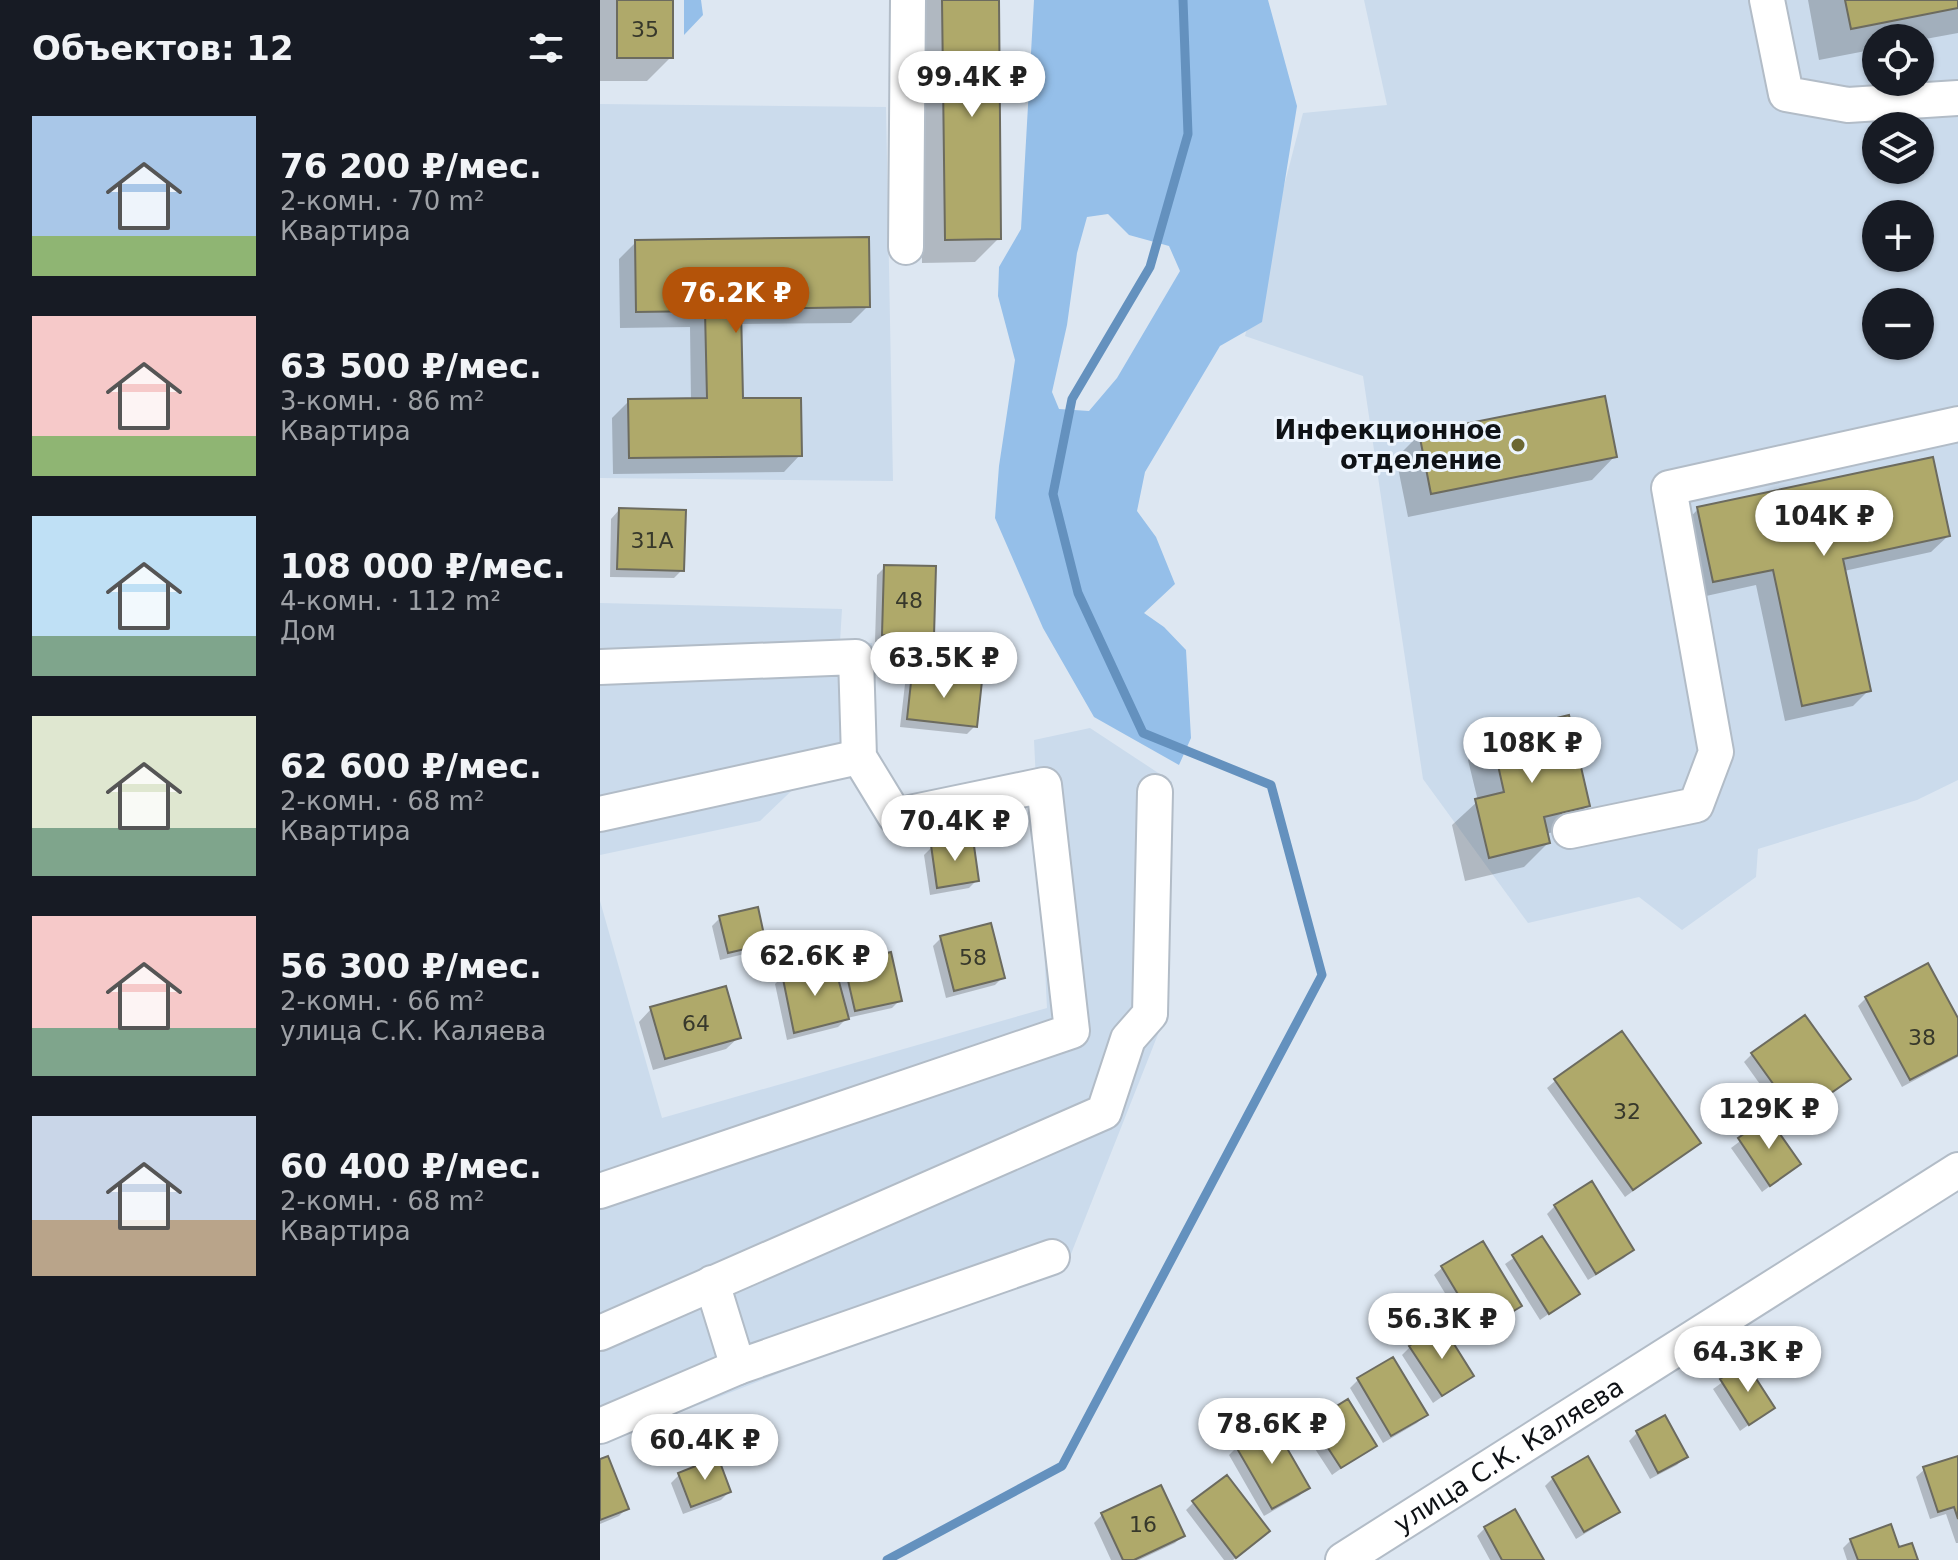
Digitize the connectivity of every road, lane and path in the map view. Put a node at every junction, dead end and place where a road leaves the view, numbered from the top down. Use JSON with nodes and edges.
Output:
{"nodes":[{"id":1,"x":908,"y":0,"type":"edge"},
{"id":2,"x":1767,"y":0,"type":"edge"},
{"id":3,"x":1958,"y":98,"type":"edge"},
{"id":4,"x":906,"y":247,"type":"dead end"},
{"id":5,"x":1958,"y":424,"type":"edge"},
{"id":6,"x":600,"y":667,"type":"edge"},
{"id":7,"x":859,"y":757,"type":"junction"},
{"id":8,"x":1155,"y":792,"type":"dead end"},
{"id":9,"x":600,"y":814,"type":"edge"},
{"id":10,"x":1570,"y":831,"type":"dead end"},
{"id":11,"x":1072,"y":1031,"type":"junction"},
{"id":12,"x":1128,"y":1039,"type":"junction"},
{"id":13,"x":1958,"y":1170,"type":"edge"},
{"id":14,"x":600,"y":1191,"type":"edge"},
{"id":15,"x":1052,"y":1257,"type":"dead end"},
{"id":16,"x":712,"y":1283,"type":"junction"},
{"id":17,"x":600,"y":1333,"type":"edge"},
{"id":18,"x":738,"y":1367,"type":"junction"},
{"id":19,"x":600,"y":1426,"type":"edge"},
{"id":20,"x":1343,"y":1560,"type":"edge"}],
"edges":[{"from":1,"to":4,"type":"street"},
{"from":2,"to":3,"type":"street"},
{"from":5,"to":10,"type":"street"},
{"from":6,"to":7,"type":"street"},
{"from":7,"to":9,"type":"street"},
{"from":7,"to":11,"type":"street"},
{"from":8,"to":12,"type":"street"},
{"from":11,"to":12,"type":"street"},
{"from":11,"to":14,"type":"street"},
{"from":12,"to":16,"type":"street"},
{"from":13,"to":20,"type":"street","name":"улица С.К. Каляева"},
{"from":15,"to":18,"type":"street"},
{"from":16,"to":17,"type":"street"},
{"from":16,"to":18,"type":"street"},
{"from":18,"to":19,"type":"street"}]}
